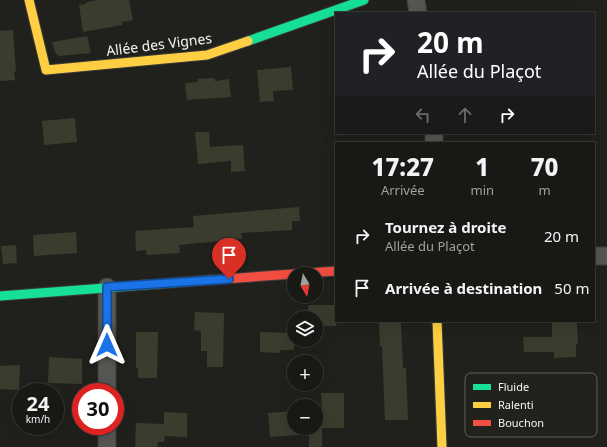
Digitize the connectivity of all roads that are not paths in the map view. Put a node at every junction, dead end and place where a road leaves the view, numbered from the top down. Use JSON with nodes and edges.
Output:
{"nodes":[{"id":1,"x":29,"y":0,"type":"edge"},
{"id":2,"x":364,"y":0,"type":"edge"},
{"id":3,"x":416,"y":0,"type":"edge"},
{"id":4,"x":418,"y":12,"type":"edge"},
{"id":5,"x":595,"y":256,"type":"edge"},
{"id":6,"x":607,"y":256,"type":"edge"},
{"id":7,"x":335,"y":271,"type":"edge"},
{"id":8,"x":107,"y":287,"type":"junction"},
{"id":9,"x":0,"y":296,"type":"edge"},
{"id":10,"x":437,"y":322,"type":"edge"},
{"id":11,"x":107,"y":383,"type":"edge"},
{"id":12,"x":107,"y":435,"type":"edge"},
{"id":13,"x":107,"y":447,"type":"edge"},
{"id":14,"x":442,"y":447,"type":"edge"}],
"edges":[{"from":1,"to":2,"type":"street","name":"Allée des Vignes"},
{"from":3,"to":4,"type":"street"},
{"from":5,"to":6,"type":"street"},
{"from":7,"to":8,"type":"street"},
{"from":8,"to":9,"type":"street"},
{"from":8,"to":11,"type":"street"},
{"from":10,"to":14,"type":"street"},
{"from":12,"to":13,"type":"street"}]}
